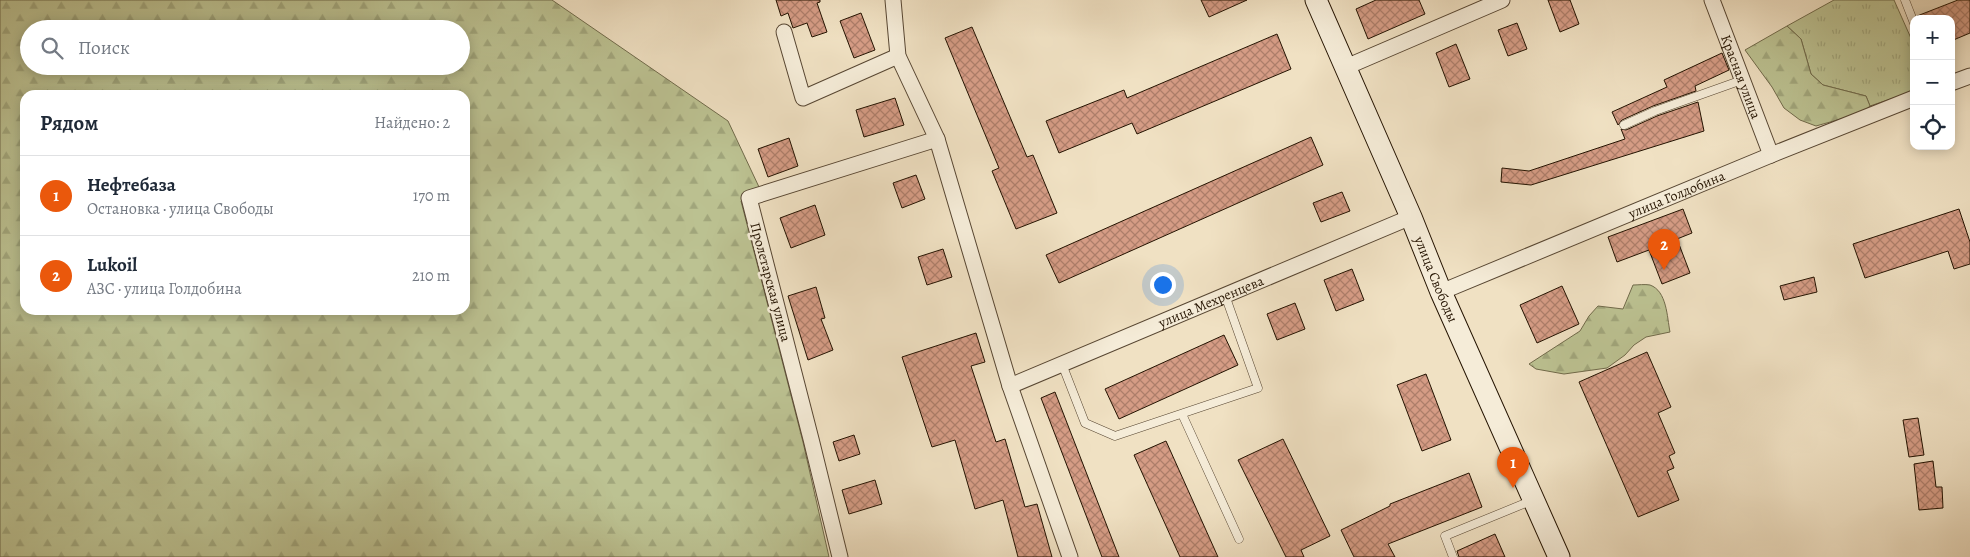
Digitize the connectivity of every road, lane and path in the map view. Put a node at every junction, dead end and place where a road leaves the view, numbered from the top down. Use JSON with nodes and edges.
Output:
{"nodes":[{"id":1,"x":893,"y":0,"type":"edge"},
{"id":2,"x":1316,"y":0,"type":"edge"},
{"id":3,"x":1502,"y":0,"type":"edge"},
{"id":4,"x":1712,"y":0,"type":"edge"},
{"id":5,"x":1905,"y":0,"type":"edge"},
{"id":6,"x":1911,"y":15,"type":"edge"},
{"id":7,"x":784,"y":32,"type":"dead end"},
{"id":8,"x":898,"y":56,"type":"junction"},
{"id":9,"x":1346,"y":66,"type":"junction"},
{"id":10,"x":1970,"y":76,"type":"edge"},
{"id":11,"x":1742,"y":80,"type":"junction"},
{"id":12,"x":1955,"y":82,"type":"edge"},
{"id":13,"x":1910,"y":100,"type":"edge"},
{"id":14,"x":1624,"y":125,"type":"dead end"},
{"id":15,"x":937,"y":139,"type":"junction"},
{"id":16,"x":1770,"y":155,"type":"junction"},
{"id":17,"x":1411,"y":217,"type":"junction"},
{"id":18,"x":1440,"y":292,"type":"junction"},
{"id":19,"x":1225,"y":295,"type":"junction"},
{"id":20,"x":1062,"y":364,"type":"junction"},
{"id":21,"x":1010,"y":386,"type":"junction"},
{"id":22,"x":1182,"y":414,"type":"junction"},
{"id":23,"x":1534,"y":500,"type":"junction"},
{"id":24,"x":1239,"y":539,"type":"dead end"},
{"id":25,"x":840,"y":557,"type":"edge"},
{"id":26,"x":1070,"y":557,"type":"edge"},
{"id":27,"x":1453,"y":557,"type":"edge"},
{"id":28,"x":1559,"y":557,"type":"edge"}],
"edges":[{"from":1,"to":8,"type":"street"},
{"from":2,"to":9,"type":"main road","name":"улица Свободы"},
{"from":3,"to":9,"type":"street"},
{"from":4,"to":11,"type":"street","name":"Красная улица"},
{"from":5,"to":6,"type":"lane"},
{"from":7,"to":8,"type":"street"},
{"from":8,"to":15,"type":"street"},
{"from":9,"to":17,"type":"main road","name":"улица Свободы"},
{"from":10,"to":12,"type":"street"},
{"from":11,"to":14,"type":"lane"},
{"from":11,"to":16,"type":"street","name":"Красная улица"},
{"from":13,"to":16,"type":"street","name":"улица Голдобина"},
{"from":15,"to":21,"type":"street"},
{"from":15,"to":25,"type":"street","name":"Пролетарская улица"},
{"from":16,"to":18,"type":"street","name":"улица Голдобина"},
{"from":17,"to":18,"type":"main road","name":"улица Свободы"},
{"from":17,"to":19,"type":"street","name":"улица Мехренцева"},
{"from":18,"to":23,"type":"main road","name":"улица Свободы"},
{"from":19,"to":20,"type":"street","name":"улица Мехренцева"},
{"from":19,"to":22,"type":"lane"},
{"from":20,"to":21,"type":"street","name":"улица Мехренцева"},
{"from":20,"to":22,"type":"lane"},
{"from":21,"to":26,"type":"street"},
{"from":22,"to":24,"type":"lane"},
{"from":23,"to":27,"type":"lane"},
{"from":23,"to":28,"type":"main road","name":"улица Свободы"}]}
